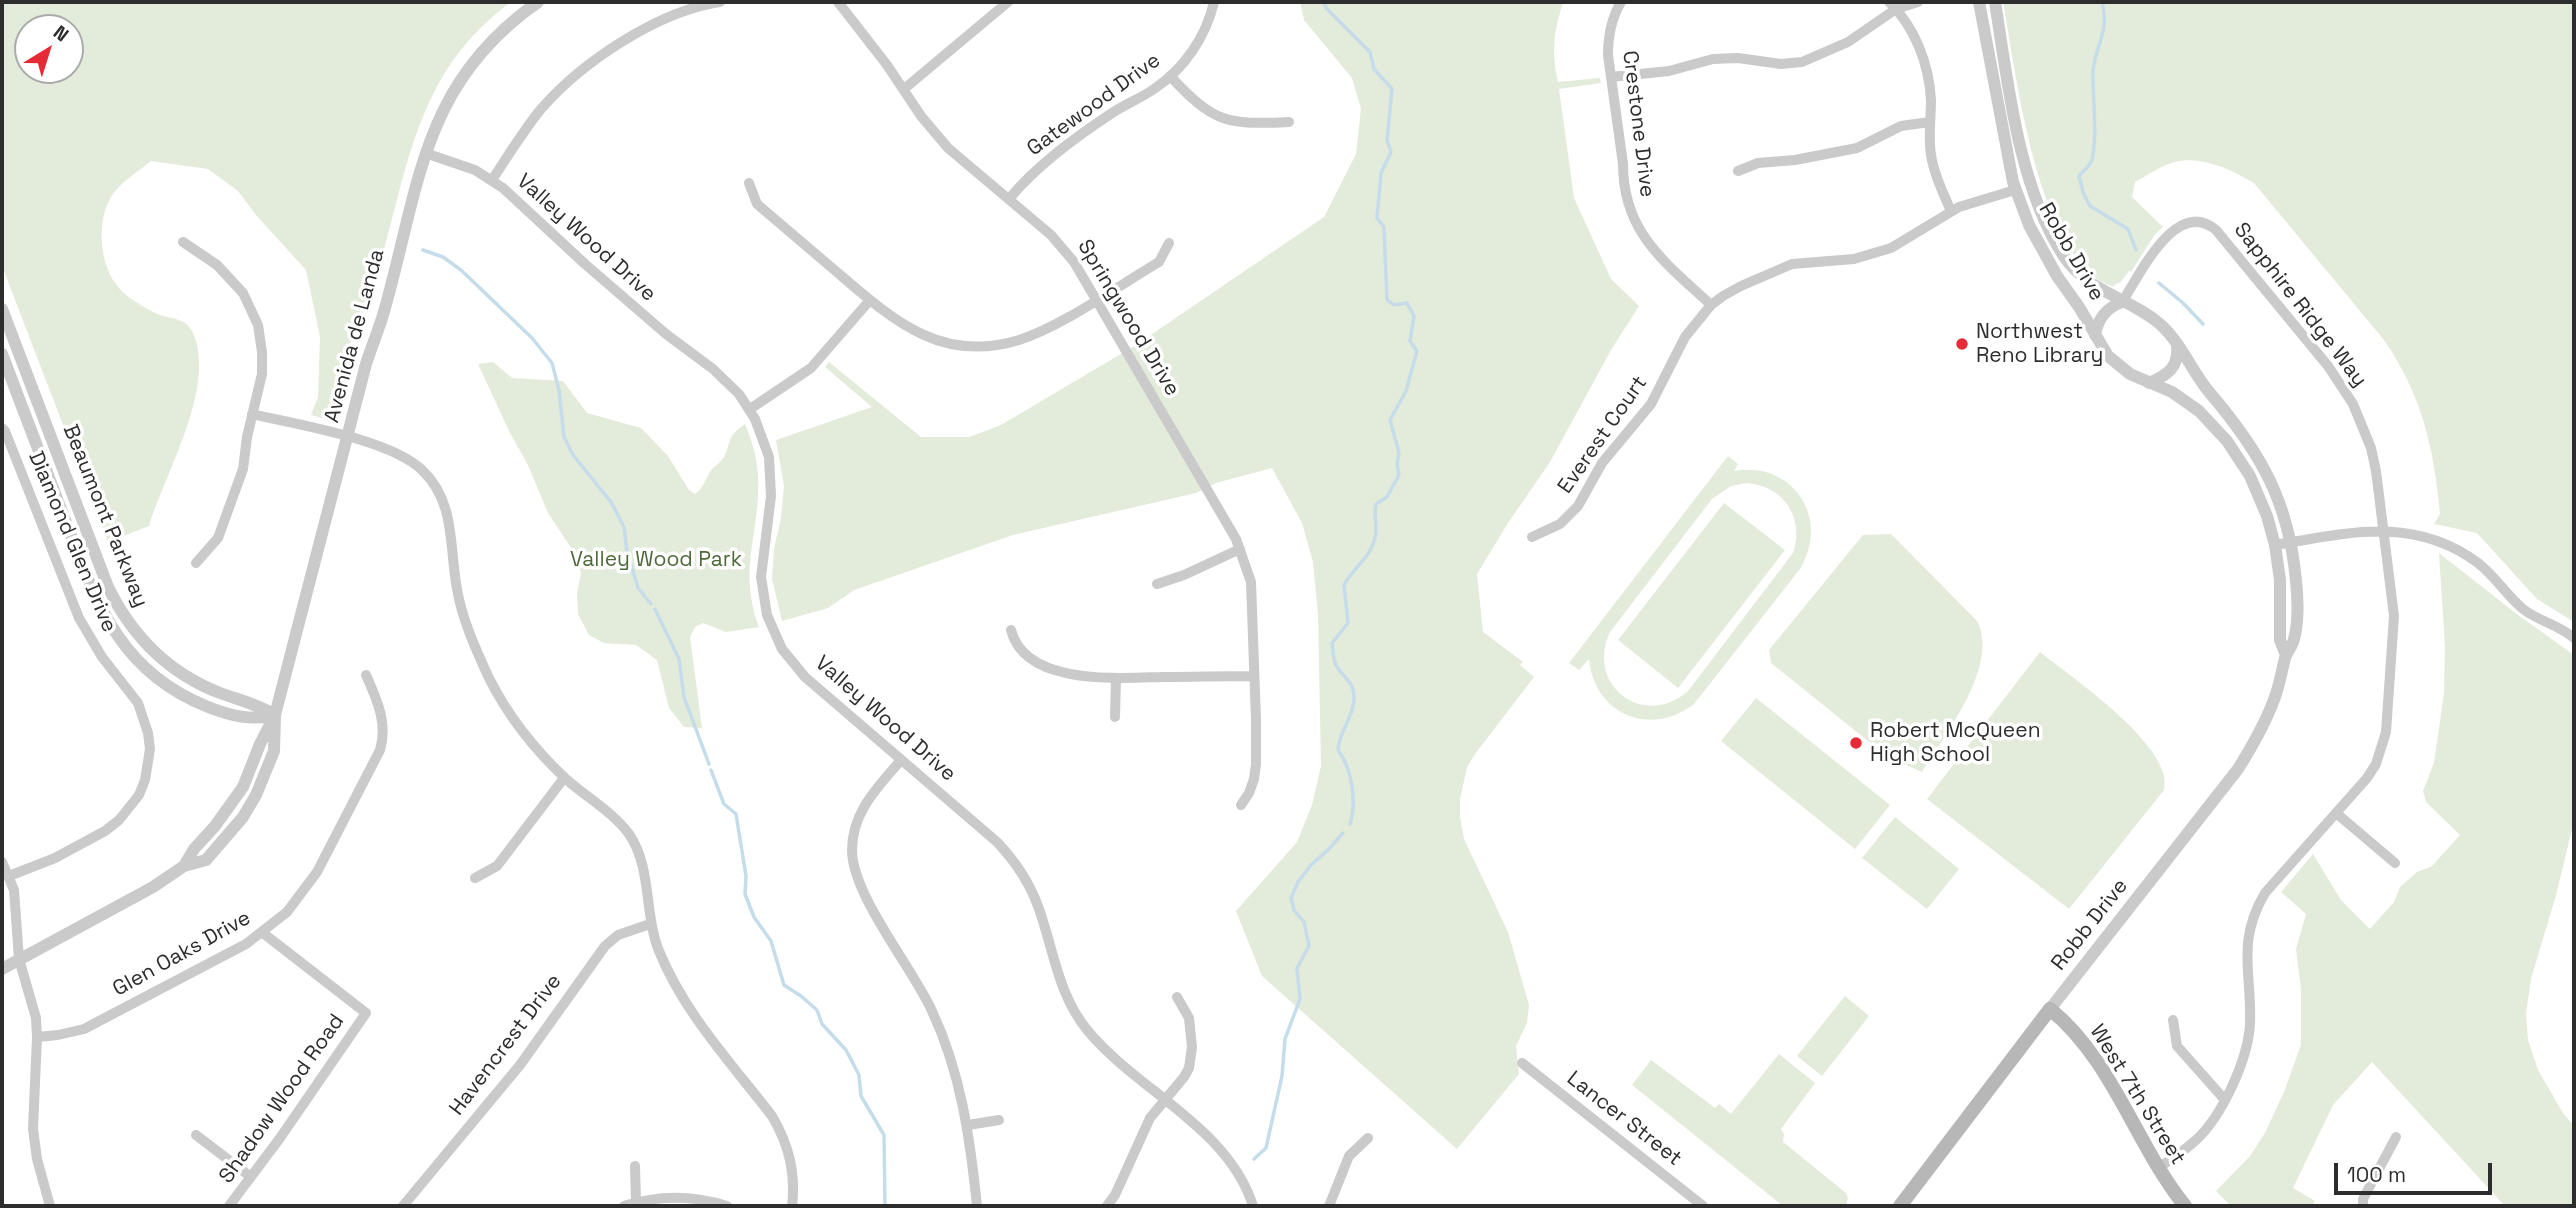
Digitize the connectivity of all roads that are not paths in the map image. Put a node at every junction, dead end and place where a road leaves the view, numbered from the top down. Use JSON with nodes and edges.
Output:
{"nodes":[{"id":1,"x":538,"y":2,"type":"edge"},
{"id":2,"x":720,"y":2,"type":"edge"},
{"id":3,"x":838,"y":2,"type":"edge"},
{"id":4,"x":1008,"y":2,"type":"edge"},
{"id":5,"x":1214,"y":2,"type":"edge"},
{"id":6,"x":1621,"y":2,"type":"edge"},
{"id":7,"x":1918,"y":2,"type":"edge"},
{"id":8,"x":1979,"y":2,"type":"edge"},
{"id":9,"x":1995,"y":2,"type":"edge"},
{"id":10,"x":1893,"y":5,"type":"edge"},
{"id":11,"x":1170,"y":76,"type":"junction"},
{"id":12,"x":1611,"y":77,"type":"junction"},
{"id":13,"x":904,"y":89,"type":"junction"},
{"id":14,"x":1289,"y":122,"type":"dead end"},
{"id":15,"x":1930,"y":122,"type":"junction"},
{"id":16,"x":425,"y":153,"type":"junction"},
{"id":17,"x":1738,"y":171,"type":"dead end"},
{"id":18,"x":492,"y":180,"type":"junction"},
{"id":19,"x":749,"y":183,"type":"dead end"},
{"id":20,"x":2015,"y":190,"type":"junction"},
{"id":21,"x":1009,"y":199,"type":"junction"},
{"id":22,"x":1951,"y":211,"type":"junction"},
{"id":23,"x":183,"y":242,"type":"dead end"},
{"id":24,"x":1170,"y":243,"type":"dead end"},
{"id":25,"x":1096,"y":299,"type":"junction"},
{"id":26,"x":870,"y":300,"type":"junction"},
{"id":27,"x":2122,"y":302,"type":"junction"},
{"id":28,"x":1711,"y":305,"type":"junction"},
{"id":29,"x":2,"y":309,"type":"edge"},
{"id":30,"x":2095,"y":335,"type":"junction"},
{"id":31,"x":2177,"y":343,"type":"junction"},
{"id":32,"x":2,"y":354,"type":"edge"},
{"id":33,"x":2150,"y":383,"type":"junction"},
{"id":34,"x":750,"y":409,"type":"junction"},
{"id":35,"x":253,"y":414,"type":"junction"},
{"id":36,"x":2,"y":428,"type":"edge"},
{"id":37,"x":347,"y":438,"type":"junction"},
{"id":38,"x":2384,"y":530,"type":"junction"},
{"id":39,"x":1532,"y":537,"type":"dead end"},
{"id":40,"x":2291,"y":542,"type":"junction"},
{"id":41,"x":2275,"y":544,"type":"junction"},
{"id":42,"x":1240,"y":549,"type":"junction"},
{"id":43,"x":196,"y":563,"type":"dead end"},
{"id":44,"x":1157,"y":584,"type":"dead end"},
{"id":45,"x":1011,"y":631,"type":"dead end"},
{"id":46,"x":2574,"y":638,"type":"edge"},
{"id":47,"x":2286,"y":655,"type":"junction"},
{"id":48,"x":366,"y":675,"type":"dead end"},
{"id":49,"x":1254,"y":676,"type":"junction"},
{"id":50,"x":1116,"y":678,"type":"junction"},
{"id":51,"x":275,"y":715,"type":"junction"},
{"id":52,"x":1115,"y":717,"type":"dead end"},
{"id":53,"x":901,"y":760,"type":"junction"},
{"id":54,"x":564,"y":778,"type":"junction"},
{"id":55,"x":1241,"y":804,"type":"dead end"},
{"id":56,"x":2336,"y":813,"type":"junction"},
{"id":57,"x":2,"y":862,"type":"edge"},
{"id":58,"x":2395,"y":863,"type":"dead end"},
{"id":59,"x":9,"y":876,"type":"junction"},
{"id":60,"x":475,"y":878,"type":"dead end"},
{"id":61,"x":650,"y":924,"type":"junction"},
{"id":62,"x":263,"y":933,"type":"junction"},
{"id":63,"x":19,"y":960,"type":"junction"},
{"id":64,"x":2,"y":969,"type":"edge"},
{"id":65,"x":1177,"y":997,"type":"dead end"},
{"id":66,"x":2050,"y":1009,"type":"junction"},
{"id":67,"x":2172,"y":1020,"type":"dead end"},
{"id":68,"x":37,"y":1037,"type":"junction"},
{"id":69,"x":1522,"y":1063,"type":"dead end"},
{"id":70,"x":1165,"y":1100,"type":"junction"},
{"id":71,"x":2225,"y":1100,"type":"junction"},
{"id":72,"x":999,"y":1120,"type":"dead end"},
{"id":73,"x":968,"y":1125,"type":"junction"},
{"id":74,"x":196,"y":1135,"type":"dead end"},
{"id":75,"x":2396,"y":1137,"type":"dead end"},
{"id":76,"x":1368,"y":1138,"type":"dead end"},
{"id":77,"x":635,"y":1166,"type":"dead end"},
{"id":78,"x":2157,"y":1169,"type":"junction"},
{"id":79,"x":251,"y":1177,"type":"junction"},
{"id":80,"x":630,"y":1204,"type":"edge"},
{"id":81,"x":50,"y":1206,"type":"edge"},
{"id":82,"x":229,"y":1206,"type":"edge"},
{"id":83,"x":403,"y":1206,"type":"edge"},
{"id":84,"x":727,"y":1206,"type":"edge"},
{"id":85,"x":792,"y":1206,"type":"edge"},
{"id":86,"x":977,"y":1206,"type":"edge"},
{"id":87,"x":1107,"y":1206,"type":"edge"},
{"id":88,"x":1254,"y":1206,"type":"edge"},
{"id":89,"x":1329,"y":1206,"type":"edge"},
{"id":90,"x":1703,"y":1206,"type":"edge"},
{"id":91,"x":1900,"y":1206,"type":"edge"},
{"id":92,"x":2185,"y":1206,"type":"edge"},
{"id":93,"x":2363,"y":1206,"type":"edge"}],
"edges":[{"from":1,"to":16,"type":"street","name":"Avenida de Landa"},
{"from":2,"to":18,"type":"street"},
{"from":3,"to":13,"type":"street","name":"Springwood Drive"},
{"from":4,"to":13,"type":"street"},
{"from":5,"to":11,"type":"street","name":"Gatewood Drive"},
{"from":6,"to":12,"type":"street","name":"Crestone Drive"},
{"from":7,"to":10,"type":"street"},
{"from":8,"to":20,"type":"street","name":"Robb Drive"},
{"from":9,"to":27,"type":"street","name":"Robb Drive"},
{"from":10,"to":12,"type":"street"},
{"from":10,"to":15,"type":"street"},
{"from":11,"to":14,"type":"street"},
{"from":11,"to":21,"type":"street","name":"Gatewood Drive"},
{"from":12,"to":28,"type":"street","name":"Crestone Drive"},
{"from":13,"to":21,"type":"street","name":"Springwood Drive"},
{"from":15,"to":17,"type":"street"},
{"from":15,"to":22,"type":"street"},
{"from":16,"to":18,"type":"street","name":"Valley Wood Drive"},
{"from":16,"to":37,"type":"street","name":"Avenida de Landa"},
{"from":18,"to":34,"type":"street","name":"Valley Wood Drive"},
{"from":19,"to":26,"type":"street"},
{"from":20,"to":22,"type":"street","name":"Everest Court"},
{"from":20,"to":30,"type":"street","name":"Robb Drive"},
{"from":21,"to":25,"type":"street","name":"Springwood Drive"},
{"from":22,"to":28,"type":"street","name":"Everest Court"},
{"from":23,"to":35,"type":"street"},
{"from":24,"to":25,"type":"street"},
{"from":25,"to":26,"type":"street"},
{"from":25,"to":42,"type":"street","name":"Springwood Drive"},
{"from":26,"to":34,"type":"street"},
{"from":27,"to":30,"type":"street"},
{"from":27,"to":31,"type":"street","name":"Robb Drive"},
{"from":27,"to":38,"type":"street","name":"Sapphire Ridge Way"},
{"from":28,"to":39,"type":"street","name":"Everest Court"},
{"from":29,"to":51,"type":"street","name":"Beaumont Parkway"},
{"from":30,"to":33,"type":"street","name":"Robb Drive"},
{"from":31,"to":33,"type":"street"},
{"from":31,"to":40,"type":"street","name":"Robb Drive"},
{"from":32,"to":51,"type":"street","name":"Beaumont Parkway"},
{"from":33,"to":41,"type":"street","name":"Robb Drive"},
{"from":34,"to":53,"type":"street","name":"Valley Wood Drive"},
{"from":35,"to":37,"type":"street"},
{"from":35,"to":43,"type":"street"},
{"from":36,"to":59,"type":"street","name":"Diamond Glen Drive"},
{"from":37,"to":51,"type":"street","name":"Avenida de Landa"},
{"from":37,"to":54,"type":"street"},
{"from":38,"to":40,"type":"street"},
{"from":38,"to":46,"type":"street"},
{"from":38,"to":56,"type":"street","name":"Sapphire Ridge Way"},
{"from":40,"to":41,"type":"street"},
{"from":40,"to":47,"type":"street","name":"Robb Drive"},
{"from":41,"to":47,"type":"street","name":"Robb Drive"},
{"from":42,"to":44,"type":"street"},
{"from":42,"to":49,"type":"street","name":"Springwood Drive"},
{"from":45,"to":50,"type":"street"},
{"from":47,"to":66,"type":"street","name":"Robb Drive"},
{"from":48,"to":62,"type":"street","name":"Glen Oaks Drive"},
{"from":49,"to":50,"type":"street"},
{"from":49,"to":55,"type":"street","name":"Springwood Drive"},
{"from":50,"to":52,"type":"street"},
{"from":51,"to":63,"type":"street","name":"Avenida de Landa"},
{"from":53,"to":70,"type":"street","name":"Valley Wood Drive"},
{"from":53,"to":73,"type":"street"},
{"from":54,"to":60,"type":"street"},
{"from":54,"to":61,"type":"street"},
{"from":56,"to":58,"type":"street"},
{"from":56,"to":71,"type":"street","name":"Sapphire Ridge Way"},
{"from":57,"to":59,"type":"street"},
{"from":59,"to":63,"type":"street"},
{"from":61,"to":83,"type":"street","name":"Havencrest Drive"},
{"from":61,"to":85,"type":"street"},
{"from":62,"to":68,"type":"street","name":"Glen Oaks Drive"},
{"from":62,"to":79,"type":"street","name":"Shadow Wood Road"},
{"from":63,"to":64,"type":"street","name":"Avenida de Landa"},
{"from":63,"to":68,"type":"street"},
{"from":65,"to":70,"type":"street"},
{"from":66,"to":78,"type":"main road","name":"West 7th Street"},
{"from":66,"to":91,"type":"main road","name":"Robb Drive"},
{"from":67,"to":71,"type":"street"},
{"from":68,"to":81,"type":"street"},
{"from":69,"to":90,"type":"street","name":"Lancer Street"},
{"from":70,"to":87,"type":"street"},
{"from":70,"to":88,"type":"street","name":"Valley Wood Drive"},
{"from":71,"to":78,"type":"street","name":"Sapphire Ridge Way"},
{"from":72,"to":73,"type":"street"},
{"from":73,"to":86,"type":"street"},
{"from":74,"to":79,"type":"street"},
{"from":75,"to":93,"type":"street"},
{"from":76,"to":89,"type":"street"},
{"from":77,"to":80,"type":"street"},
{"from":78,"to":92,"type":"main road","name":"West 7th Street"},
{"from":79,"to":82,"type":"street","name":"Shadow Wood Road"},
{"from":80,"to":84,"type":"street"}]}
